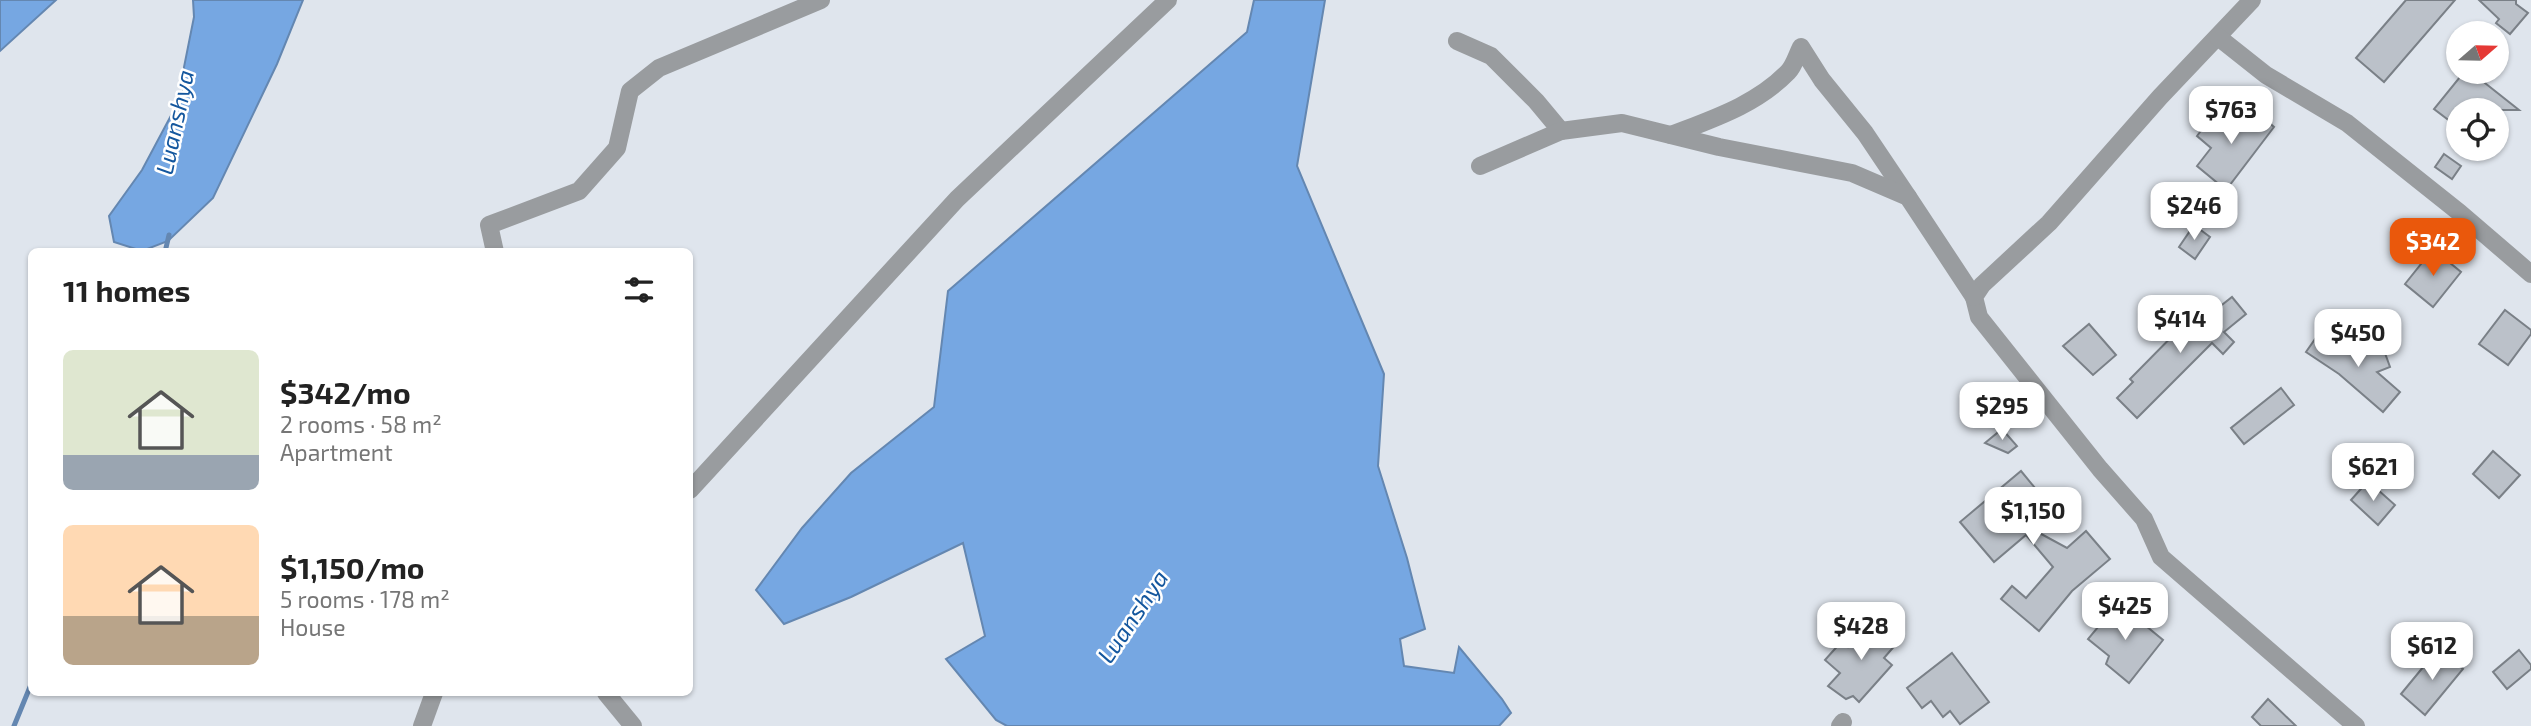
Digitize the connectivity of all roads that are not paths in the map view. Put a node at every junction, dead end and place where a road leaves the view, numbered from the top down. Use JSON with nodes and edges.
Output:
{"nodes":[{"id":1,"x":821,"y":0,"type":"edge"},
{"id":2,"x":1168,"y":0,"type":"edge"},
{"id":3,"x":2252,"y":0,"type":"edge"},
{"id":4,"x":2218,"y":37,"type":"junction"},
{"id":5,"x":1457,"y":41,"type":"dead end"},
{"id":6,"x":1561,"y":131,"type":"junction"},
{"id":7,"x":1671,"y":135,"type":"junction"},
{"id":8,"x":1480,"y":166,"type":"dead end"},
{"id":9,"x":1908,"y":197,"type":"junction"},
{"id":10,"x":494,"y":248,"type":"edge"},
{"id":11,"x":2531,"y":274,"type":"edge"},
{"id":12,"x":1974,"y":297,"type":"junction"},
{"id":13,"x":693,"y":487,"type":"edge"},
{"id":14,"x":433,"y":696,"type":"edge"},
{"id":15,"x":608,"y":696,"type":"edge"},
{"id":16,"x":422,"y":726,"type":"edge"},
{"id":17,"x":633,"y":726,"type":"edge"},
{"id":18,"x":2356,"y":726,"type":"edge"}],
"edges":[{"from":1,"to":10,"type":"street"},
{"from":2,"to":13,"type":"street"},
{"from":3,"to":4,"type":"street"},
{"from":4,"to":11,"type":"street"},
{"from":4,"to":12,"type":"street"},
{"from":5,"to":6,"type":"street"},
{"from":6,"to":7,"type":"street"},
{"from":6,"to":8,"type":"street"},
{"from":7,"to":9,"type":"street"},
{"from":7,"to":9,"type":"street"},
{"from":9,"to":12,"type":"street"},
{"from":12,"to":18,"type":"street"},
{"from":14,"to":16,"type":"street"},
{"from":15,"to":17,"type":"street"}]}
